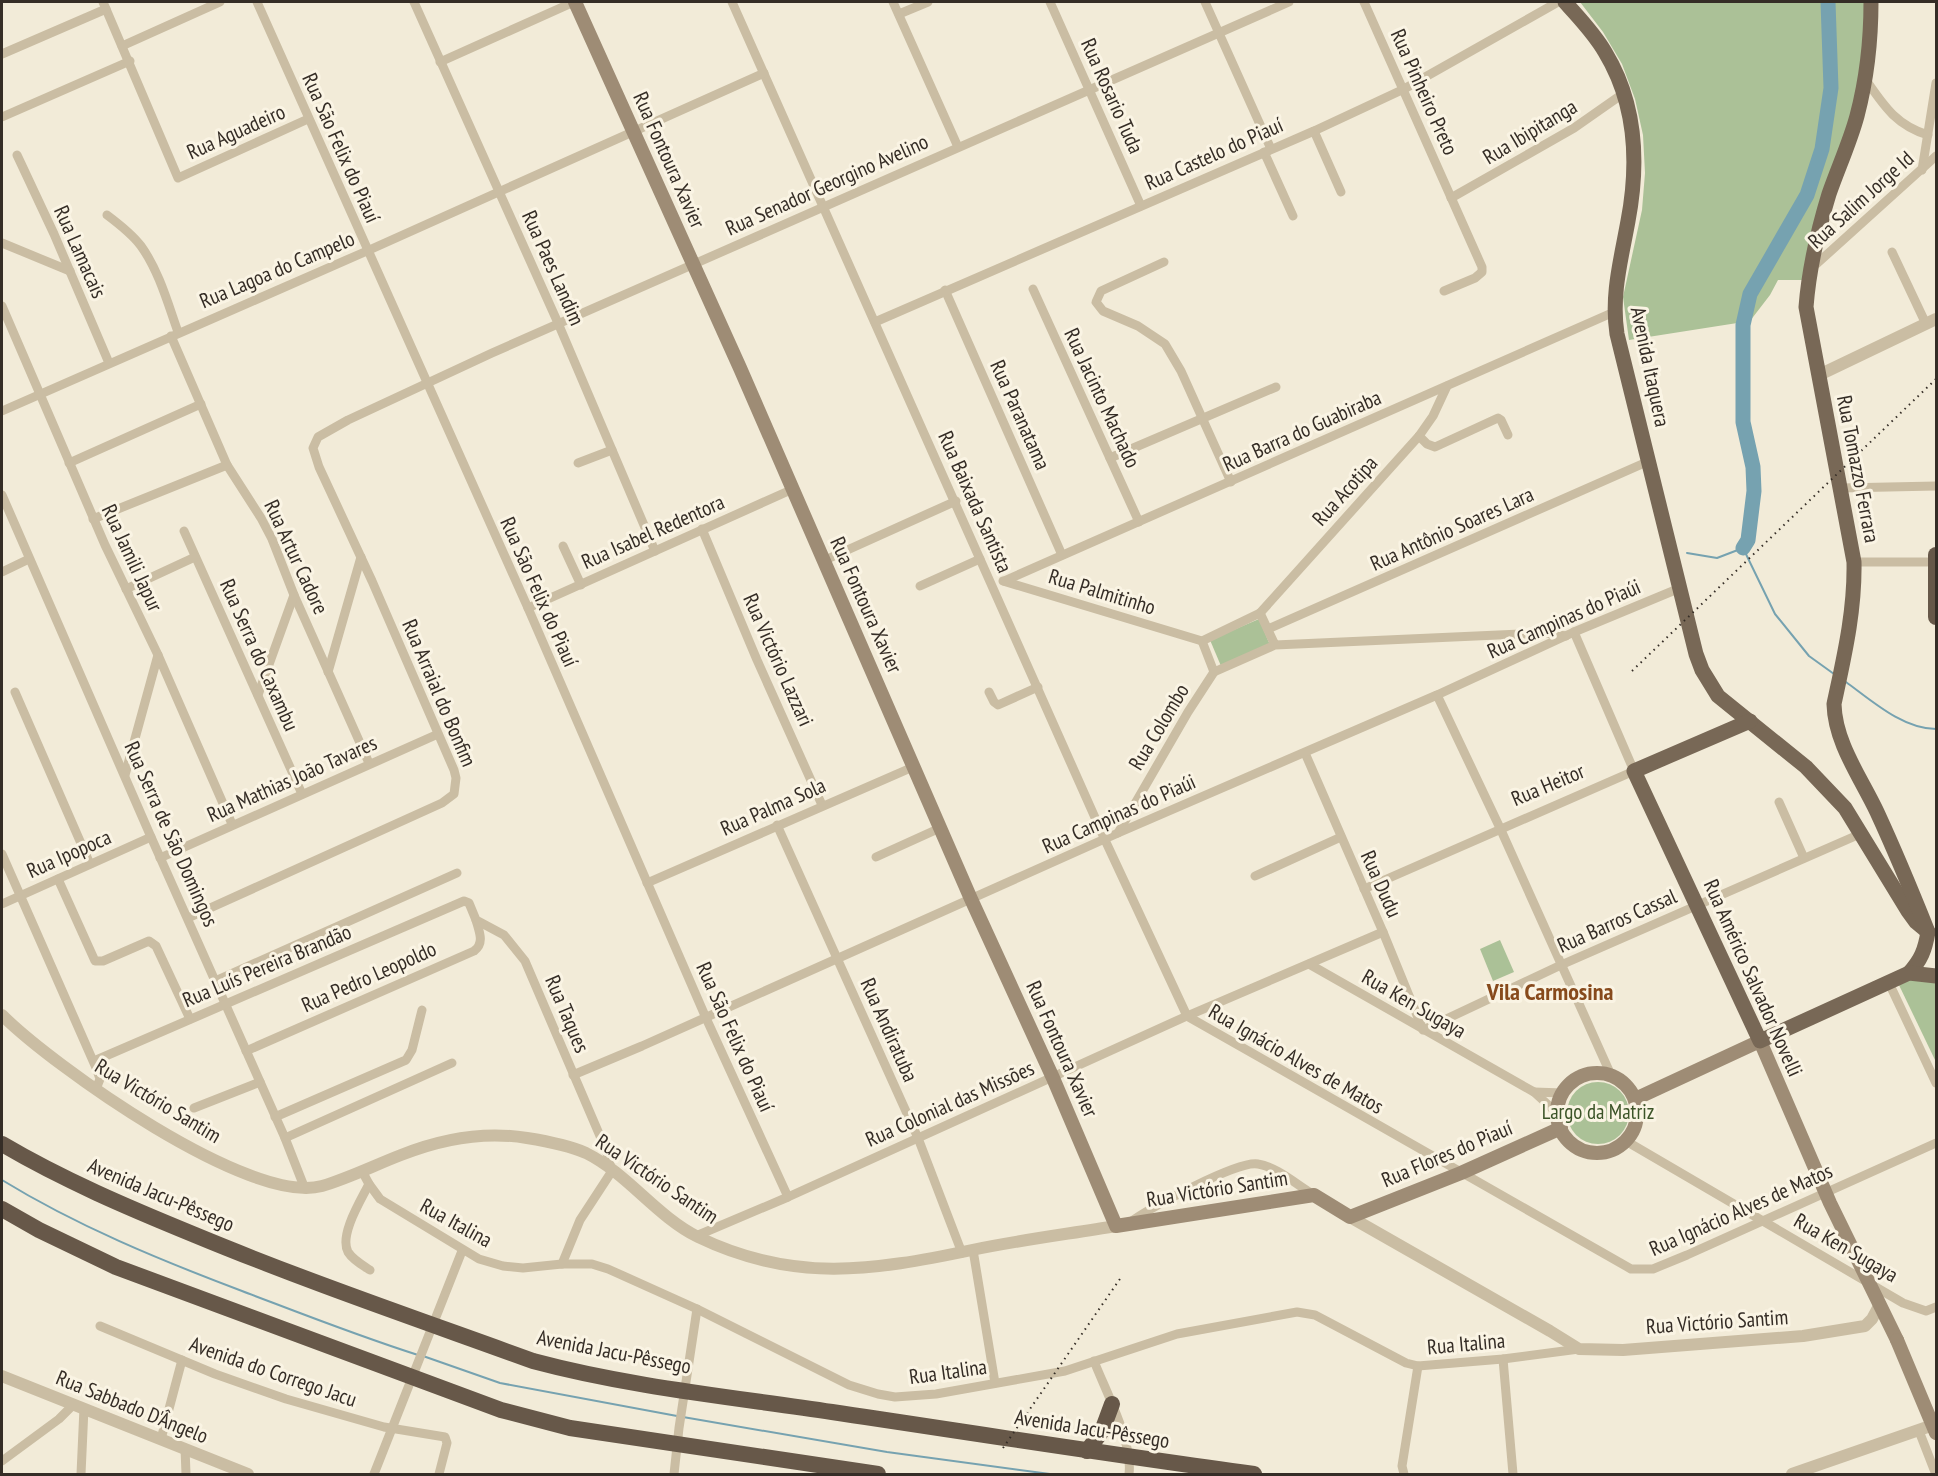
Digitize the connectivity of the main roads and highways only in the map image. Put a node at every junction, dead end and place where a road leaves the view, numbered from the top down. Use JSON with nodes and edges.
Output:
{"nodes":[{"id":1,"x":574,"y":2,"type":"edge"},
{"id":2,"x":1565,"y":2,"type":"edge"},
{"id":3,"x":1871,"y":2,"type":"edge"},
{"id":4,"x":1932,"y":558,"type":"edge"},
{"id":5,"x":1936,"y":617,"type":"edge"},
{"id":6,"x":1732,"y":709,"type":"junction"},
{"id":7,"x":1750,"y":721,"type":"junction"},
{"id":8,"x":1729,"y":730,"type":"junction"},
{"id":9,"x":1635,"y":771,"type":"joint"},
{"id":10,"x":1928,"y":932,"type":"junction"},
{"id":11,"x":1909,"y":973,"type":"junction"},
{"id":12,"x":1936,"y":976,"type":"edge"},
{"id":13,"x":1760,"y":1041,"type":"junction"},
{"id":14,"x":1635,"y":1099,"type":"junction"},
{"id":15,"x":1560,"y":1128,"type":"junction"},
{"id":16,"x":2,"y":1144,"type":"edge"},
{"id":17,"x":2,"y":1209,"type":"edge"},
{"id":18,"x":1350,"y":1217,"type":"joint"},
{"id":19,"x":1121,"y":1225,"type":"joint"},
{"id":20,"x":1112,"y":1404,"type":"road end"},
{"id":21,"x":1936,"y":1433,"type":"edge"},
{"id":22,"x":1087,"y":1451,"type":"junction"},
{"id":23,"x":1130,"y":1467,"type":"edge"},
{"id":24,"x":879,"y":1474,"type":"edge"},
{"id":25,"x":1254,"y":1474,"type":"edge"}],
"edges":[{"from":1,"to":19,"type":"main road","name":"Rua Fontoura Xavier"},
{"from":2,"to":6,"type":"main road","name":"Avenida Itaquera"},
{"from":3,"to":10,"type":"main road","name":"Rua Tomazzo Ferrara"},
{"from":4,"to":5,"type":"highway"},
{"from":6,"to":7,"type":"main road","name":"Avenida Itaquera"},
{"from":6,"to":8,"type":"main road"},
{"from":7,"to":8,"type":"main road","name":"Rua Heitor"},
{"from":7,"to":10,"type":"main road","name":"Avenida Itaquera"},
{"from":8,"to":9,"type":"main road","name":"Rua Heitor"},
{"from":9,"to":13,"type":"main road","name":"Rua Américo Salvador Novelli"},
{"from":10,"to":11,"type":"main road"},
{"from":11,"to":12,"type":"main road"},
{"from":11,"to":13,"type":"main road"},
{"from":13,"to":14,"type":"main road"},
{"from":13,"to":21,"type":"main road","name":"Rua Américo Salvador Novelli","bridge":true},
{"from":14,"to":15,"type":"main road"},
{"from":14,"to":15,"type":"main road"},
{"from":15,"to":18,"type":"main road","name":"Rua Flores do Piauí"},
{"from":16,"to":22,"type":"highway","name":"Avenida Jacu-Pêssego"},
{"from":17,"to":24,"type":"highway"},
{"from":18,"to":19,"type":"main road","name":"Rua Victório Santim"},
{"from":20,"to":22,"type":"highway"},
{"from":22,"to":23,"type":"highway","name":"Avenida Jacu-Pêssego"},
{"from":23,"to":25,"type":"highway","name":"Avenida Jacu-Pêssego"}]}
